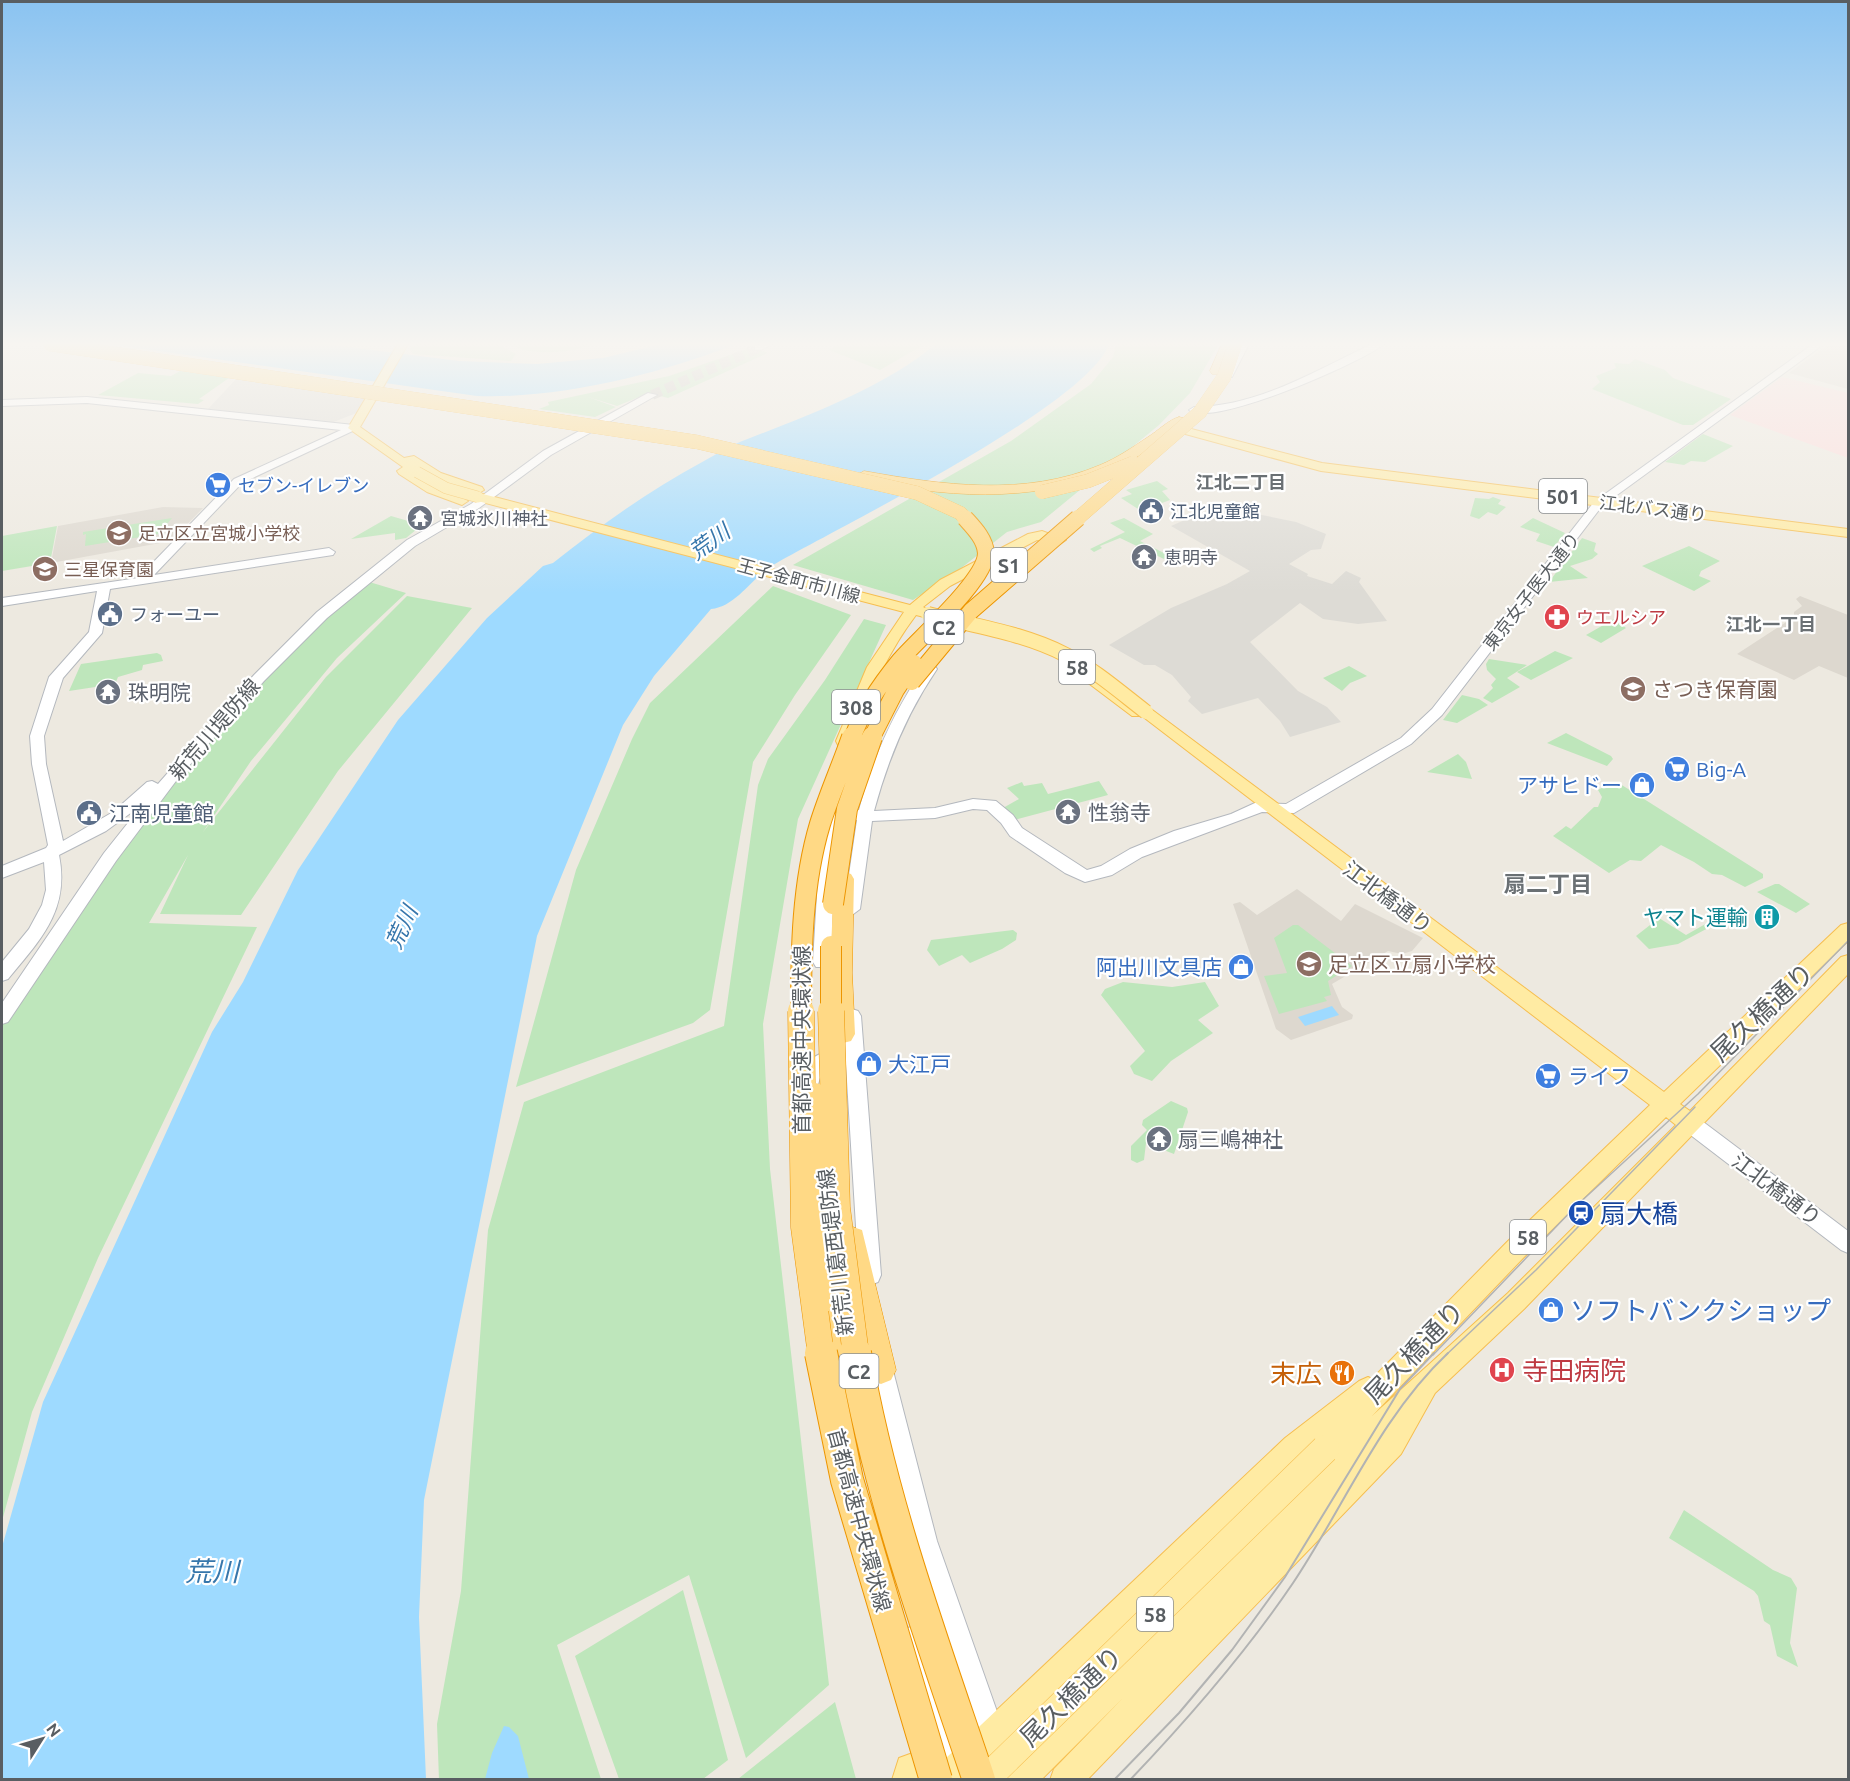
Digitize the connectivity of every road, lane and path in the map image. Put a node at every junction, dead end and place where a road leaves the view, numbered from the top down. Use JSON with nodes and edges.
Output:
{"nodes":[{"id":1,"x":346,"y":427,"type":"edge"},
{"id":2,"x":594,"y":427,"type":"edge"},
{"id":3,"x":606,"y":427,"type":"edge"},
{"id":4,"x":615,"y":427,"type":"edge"},
{"id":5,"x":1179,"y":427,"type":"edge"},
{"id":6,"x":1180,"y":427,"type":"edge"},
{"id":7,"x":1180,"y":427,"type":"edge"},
{"id":8,"x":1180,"y":427,"type":"edge"},
{"id":9,"x":1208,"y":427,"type":"edge"},
{"id":10,"x":1704,"y":427,"type":"edge"},
{"id":11,"x":354,"y":428,"type":"junction"},
{"id":12,"x":369,"y":438,"type":"junction"},
{"id":13,"x":804,"y":464,"type":"junction"},
{"id":14,"x":483,"y":497,"type":"junction"},
{"id":15,"x":462,"y":501,"type":"junction"},
{"id":16,"x":1602,"y":501,"type":"junction"},
{"id":17,"x":1848,"y":533,"type":"edge"},
{"id":18,"x":1056,"y":539,"type":"junction"},
{"id":19,"x":329,"y":552,"type":"dead end"},
{"id":20,"x":397,"y":553,"type":"junction"},
{"id":21,"x":143,"y":579,"type":"junction"},
{"id":22,"x":105,"y":585,"type":"junction"},
{"id":23,"x":2,"y":602,"type":"edge"},
{"id":24,"x":914,"y":610,"type":"junction"},
{"id":25,"x":962,"y":623,"type":"junction"},
{"id":26,"x":897,"y":678,"type":"junction"},
{"id":27,"x":202,"y":741,"type":"junction"},
{"id":28,"x":1185,"y":742,"type":"junction"},
{"id":29,"x":1273,"y":809,"type":"junction"},
{"id":30,"x":846,"y":811,"type":"junction"},
{"id":31,"x":51,"y":854,"type":"junction"},
{"id":32,"x":2,"y":872,"type":"edge"},
{"id":33,"x":833,"y":904,"type":"junction"},
{"id":34,"x":1848,"y":930,"type":"edge"},
{"id":35,"x":1848,"y":962,"type":"edge"},
{"id":36,"x":2,"y":974,"type":"edge"},
{"id":37,"x":28,"y":976,"type":"junction"},
{"id":38,"x":2,"y":1005,"type":"edge"},
{"id":39,"x":2,"y":1017,"type":"edge"},
{"id":40,"x":822,"y":1061,"type":"junction"},
{"id":41,"x":1663,"y":1104,"type":"junction"},
{"id":42,"x":1691,"y":1124,"type":"junction"},
{"id":43,"x":1848,"y":1243,"type":"edge"},
{"id":44,"x":881,"y":1370,"type":"junction"},
{"id":45,"x":1394,"y":1371,"type":"junction"},
{"id":46,"x":1427,"y":1383,"type":"junction"},
{"id":47,"x":843,"y":1387,"type":"junction"},
{"id":48,"x":846,"y":1441,"type":"junction"},
{"id":49,"x":1332,"y":1456,"type":"junction"},
{"id":50,"x":867,"y":1463,"type":"junction"},
{"id":51,"x":992,"y":1736,"type":"junction"},
{"id":52,"x":942,"y":1776,"type":"edge"},
{"id":53,"x":985,"y":1779,"type":"edge"},
{"id":54,"x":1009,"y":1779,"type":"edge"},
{"id":55,"x":1019,"y":1779,"type":"edge"},
{"id":56,"x":1065,"y":1779,"type":"edge"}],
"edges":[{"from":1,"to":11,"type":"main road"},
{"from":2,"to":14,"type":"main road"},
{"from":3,"to":13,"type":"highway","name":"首都高速中央環状線","number":"C2","bridge":true},
{"from":4,"to":13,"type":"highway","name":"首都高速中央環状線","number":"C2","bridge":true},
{"from":5,"to":26,"type":"highway","number":"S1","bridge":true},
{"from":6,"to":13,"type":"highway","name":"首都高速中央環状線","number":"S1","bridge":true},
{"from":7,"to":18,"type":"main road"},
{"from":8,"to":30,"type":"highway","number":"S1","bridge":true},
{"from":9,"to":16,"type":"main road","name":"江北バス通り","number":"501"},
{"from":10,"to":16,"type":"main road","name":"東京女子医大通り"},
{"from":11,"to":12,"type":"main road","name":"王子金町市川線"},
{"from":11,"to":21,"type":"main road"},
{"from":12,"to":14,"type":"main road"},
{"from":12,"to":14,"type":"main road","name":"王子金町市川線","bridge":true},
{"from":12,"to":15,"type":"main road"},
{"from":13,"to":30,"type":"highway","name":"首都高速中央環状線","number":"C2","bridge":true},
{"from":13,"to":33,"type":"highway","name":"首都高速中央環状線","number":"C2","bridge":true},
{"from":14,"to":15,"type":"main road"},
{"from":14,"to":20,"type":"main road","name":"新荒川堤防線"},
{"from":14,"to":24,"type":"main road","name":"王子金町市川線"},
{"from":15,"to":20,"type":"main road"},
{"from":16,"to":17,"type":"main road","name":"江北バス通り","number":"501"},
{"from":16,"to":29,"type":"main road","name":"東京女子医大通り"},
{"from":18,"to":24,"type":"main road"},
{"from":18,"to":25,"type":"main road"},
{"from":19,"to":21,"type":"main road"},
{"from":20,"to":27,"type":"main road","name":"新荒川堤防線"},
{"from":21,"to":22,"type":"main road"},
{"from":22,"to":23,"type":"main road"},
{"from":22,"to":31,"type":"main road"},
{"from":24,"to":28,"type":"main road","name":"江北橋通り","number":"58","bridge":true},
{"from":24,"to":30,"type":"main road","number":"308"},
{"from":25,"to":28,"type":"main road","number":"58"},
{"from":25,"to":30,"type":"main road","name":"新荒川葛西堤防線"},
{"from":26,"to":30,"type":"highway","number":"S1","bridge":true},
{"from":26,"to":47,"type":"highway","bridge":true},
{"from":27,"to":31,"type":"main road"},
{"from":27,"to":37,"type":"main road","name":"新荒川堤防線"},
{"from":28,"to":29,"type":"main road","name":"江北橋通り","number":"58"},
{"from":29,"to":30,"type":"main road","name":"東京女子医大通り"},
{"from":29,"to":41,"type":"main road","name":"江北橋通り","number":"58"},
{"from":30,"to":33,"type":"highway","name":"首都高速中央環状線","number":"C2","bridge":true},
{"from":30,"to":40,"type":"main road","name":"新荒川葛西堤防線"},
{"from":30,"to":44,"type":"main road","name":"新荒川葛西堤防線"},
{"from":30,"to":44,"type":"highway"},
{"from":30,"to":52,"type":"highway","name":"首都高速中央環状線","number":"C2","bridge":true},
{"from":31,"to":32,"type":"main road"},
{"from":31,"to":36,"type":"main road"},
{"from":33,"to":52,"type":"highway","name":"首都高速中央環状線","number":"C2","bridge":true},
{"from":34,"to":41,"type":"main road","name":"尾久橋通り","number":"58"},
{"from":35,"to":42,"type":"main road","name":"尾久橋通り","number":"58"},
{"from":37,"to":38,"type":"main road"},
{"from":37,"to":39,"type":"main road","name":"新荒川堤防線"},
{"from":40,"to":48,"type":"main road"},
{"from":40,"to":50,"type":"main road","name":"新荒川葛西堤防線"},
{"from":41,"to":42,"type":"main road","name":"江北橋通り","number":"58"},
{"from":41,"to":45,"type":"main road","name":"尾久橋通り","number":"58"},
{"from":42,"to":43,"type":"main road","name":"江北橋通り"},
{"from":42,"to":46,"type":"main road","name":"尾久橋通り","number":"58"},
{"from":44,"to":51,"type":"main road","name":"新荒川葛西堤防線"},
{"from":45,"to":49,"type":"main road","name":"尾久橋通り","number":"58"},
{"from":45,"to":51,"type":"main road"},
{"from":46,"to":49,"type":"main road","name":"尾久橋通り","number":"58"},
{"from":46,"to":56,"type":"main road"},
{"from":47,"to":48,"type":"highway"},
{"from":47,"to":50,"type":"highway"},
{"from":48,"to":52,"type":"main road"},
{"from":49,"to":53,"type":"main road","name":"尾久橋通り","number":"58","bridge":true},
{"from":49,"to":55,"type":"main road","name":"尾久橋通り","number":"58"},
{"from":50,"to":52,"type":"main road","name":"新荒川葛西堤防線"},
{"from":51,"to":52,"type":"main road"},
{"from":51,"to":54,"type":"main road","name":"新荒川葛西堤防線"}]}
